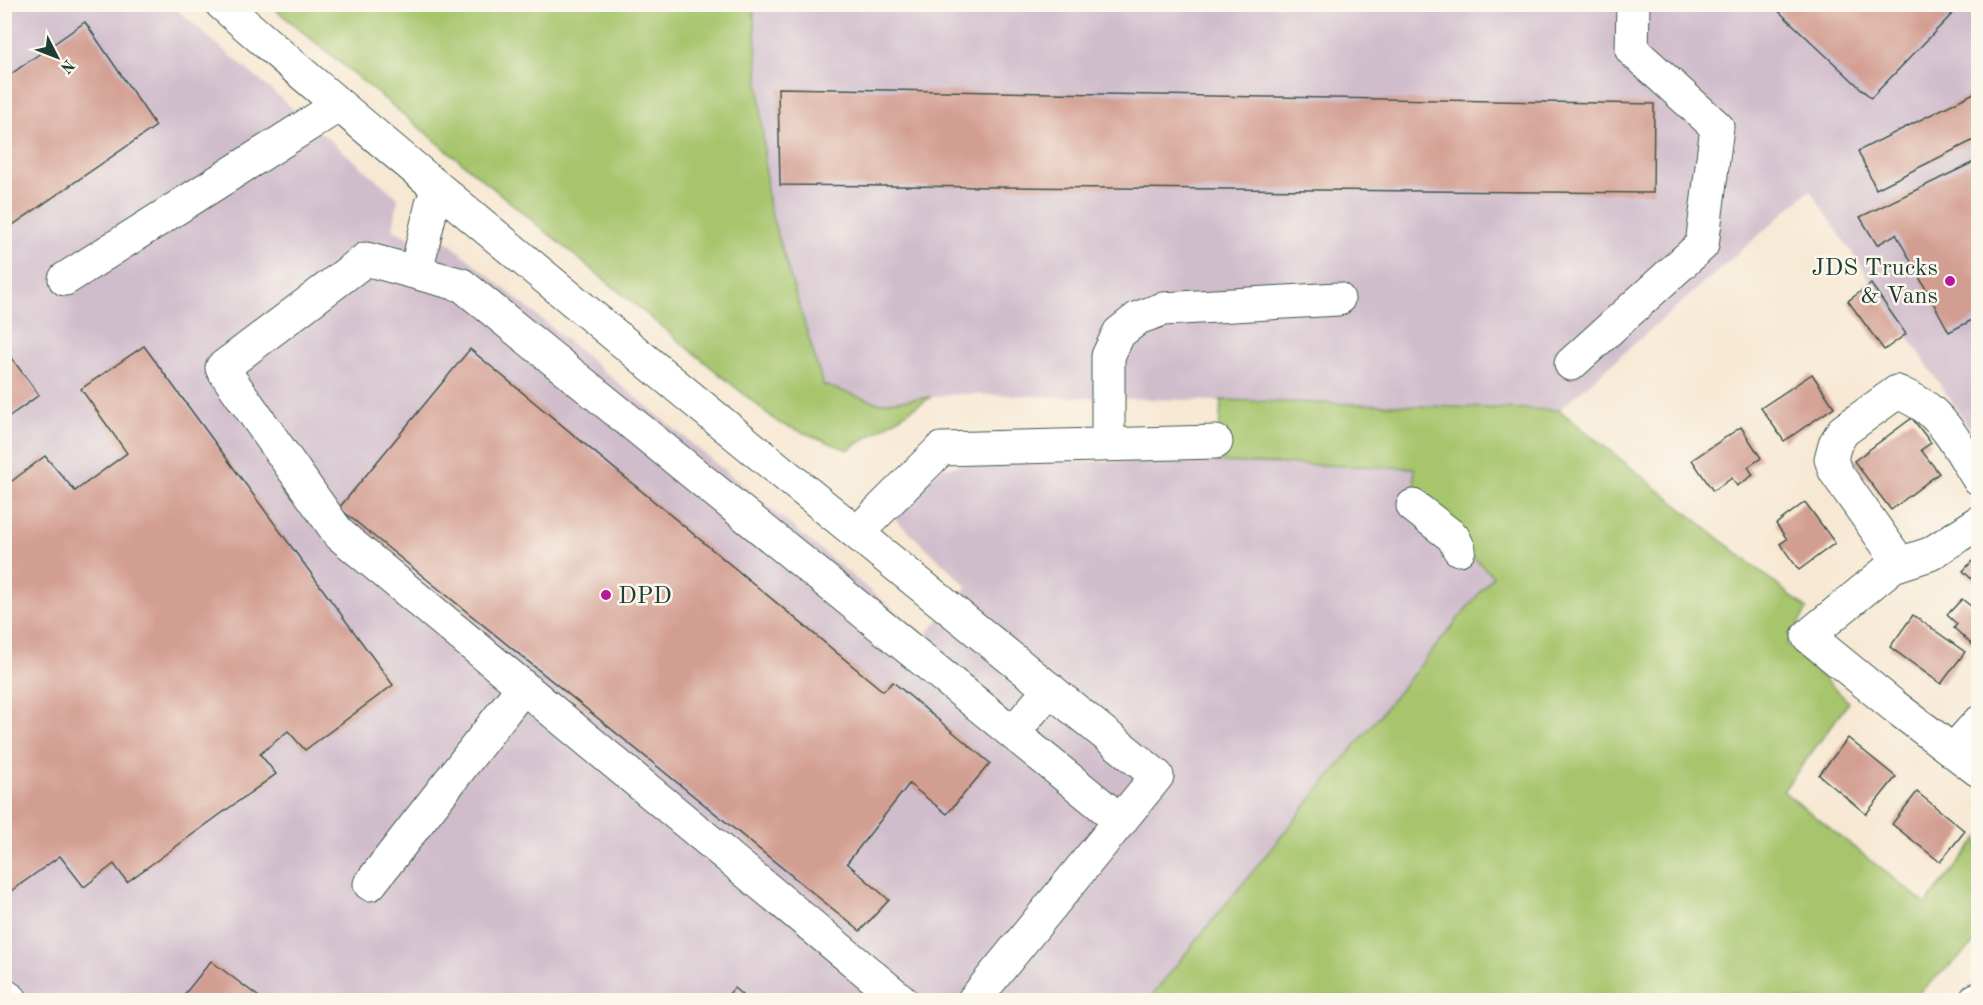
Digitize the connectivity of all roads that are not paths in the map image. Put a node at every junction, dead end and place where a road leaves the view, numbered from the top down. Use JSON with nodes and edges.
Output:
{"nodes":[{"id":1,"x":222,"y":4,"type":"edge"},
{"id":2,"x":1633,"y":4,"type":"edge"},
{"id":3,"x":339,"y":105,"type":"junction"},
{"id":4,"x":439,"y":189,"type":"junction"},
{"id":5,"x":416,"y":272,"type":"junction"},
{"id":6,"x":65,"y":279,"type":"dead end"},
{"id":7,"x":1338,"y":298,"type":"dead end"},
{"id":8,"x":1571,"y":364,"type":"dead end"},
{"id":9,"x":1216,"y":442,"type":"dead end"},
{"id":10,"x":1108,"y":444,"type":"junction"},
{"id":11,"x":1978,"y":478,"type":"edge"},
{"id":12,"x":1413,"y":506,"type":"dead end"},
{"id":13,"x":1978,"y":523,"type":"edge"},
{"id":14,"x":857,"y":534,"type":"junction"},
{"id":15,"x":1459,"y":549,"type":"dead end"},
{"id":16,"x":1893,"y":566,"type":"junction"},
{"id":17,"x":523,"y":687,"type":"junction"},
{"id":18,"x":1050,"y":689,"type":"junction"},
{"id":19,"x":1978,"y":723,"type":"edge"},
{"id":20,"x":1013,"y":733,"type":"junction"},
{"id":21,"x":1966,"y":760,"type":"edge"},
{"id":22,"x":1121,"y":820,"type":"junction"},
{"id":23,"x":370,"y":884,"type":"dead end"},
{"id":24,"x":4,"y":995,"type":"edge"},
{"id":25,"x":11,"y":1000,"type":"edge"},
{"id":26,"x":901,"y":1000,"type":"edge"},
{"id":27,"x":974,"y":1000,"type":"edge"}],
"edges":[{"from":1,"to":3,"type":"street"},
{"from":2,"to":8,"type":"street"},
{"from":3,"to":4,"type":"street"},
{"from":3,"to":6,"type":"street"},
{"from":4,"to":5,"type":"street"},
{"from":4,"to":14,"type":"street"},
{"from":5,"to":17,"type":"street"},
{"from":5,"to":20,"type":"street"},
{"from":7,"to":10,"type":"street"},
{"from":9,"to":10,"type":"street"},
{"from":10,"to":14,"type":"street"},
{"from":11,"to":16,"type":"street"},
{"from":12,"to":15,"type":"street"},
{"from":13,"to":16,"type":"street"},
{"from":14,"to":18,"type":"street"},
{"from":16,"to":21,"type":"street"},
{"from":17,"to":23,"type":"street"},
{"from":17,"to":26,"type":"street"},
{"from":18,"to":20,"type":"street"},
{"from":18,"to":22,"type":"street"},
{"from":19,"to":21,"type":"street"},
{"from":20,"to":22,"type":"street"},
{"from":22,"to":27,"type":"street"},
{"from":24,"to":25,"type":"street"}]}
